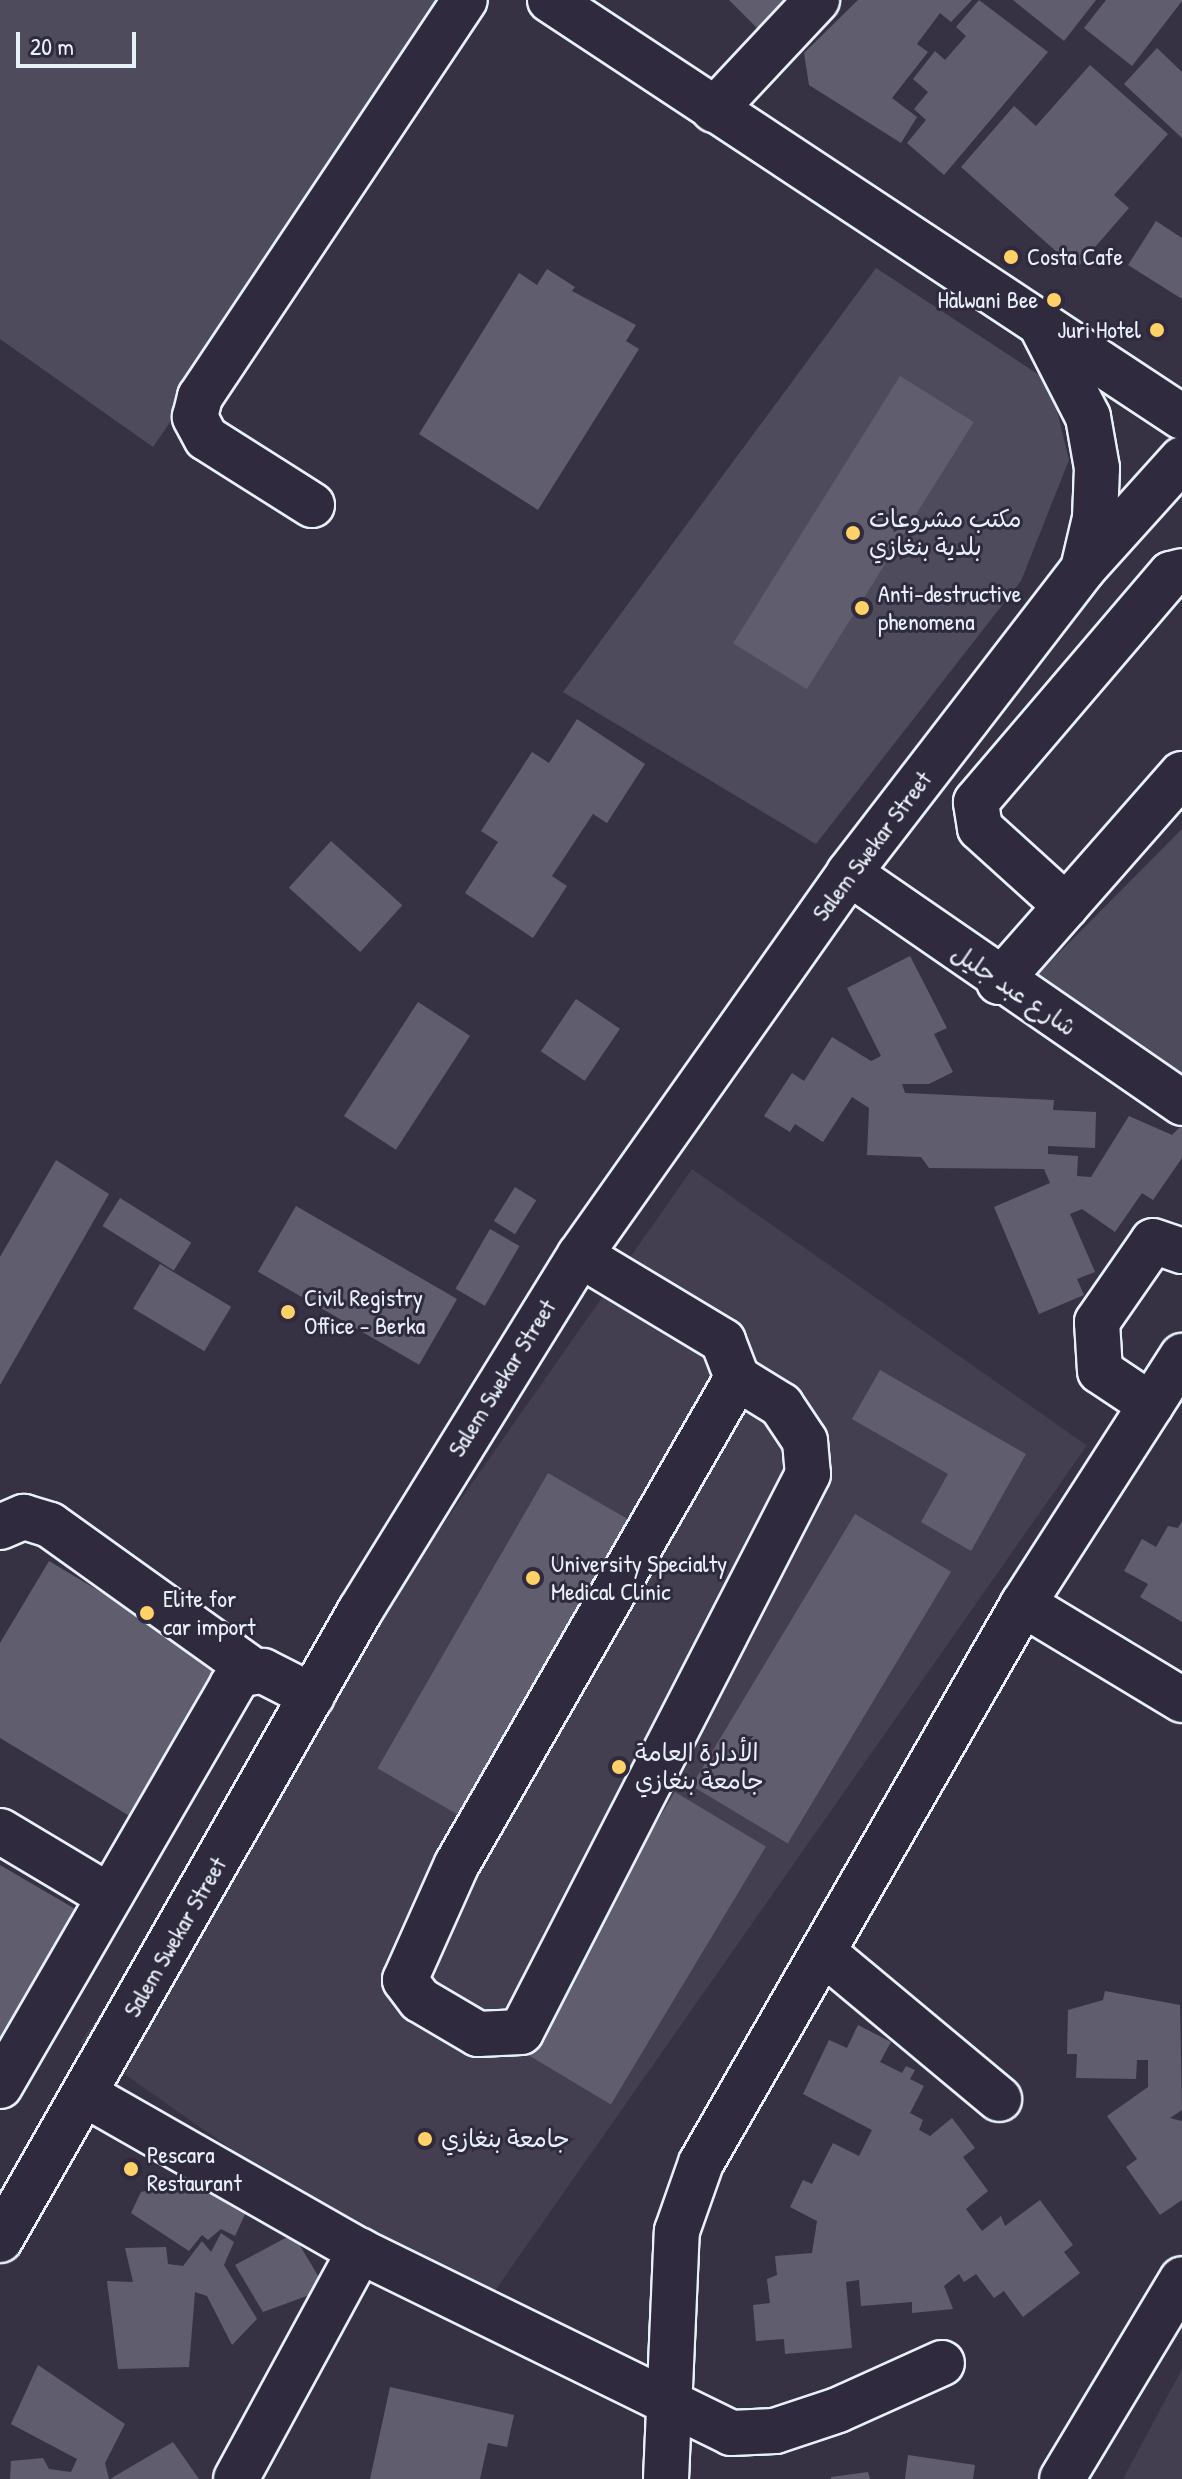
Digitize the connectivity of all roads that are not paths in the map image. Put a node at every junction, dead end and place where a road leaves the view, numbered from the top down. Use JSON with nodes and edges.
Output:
{"nodes":[{"id":1,"x":465,"y":0,"type":"edge"},
{"id":2,"x":550,"y":0,"type":"edge"},
{"id":3,"x":817,"y":0,"type":"edge"},
{"id":4,"x":714,"y":110,"type":"junction"},
{"id":5,"x":1036,"y":318,"type":"junction"},
{"id":6,"x":1182,"y":417,"type":"edge"},
{"id":7,"x":1182,"y":459,"type":"edge"},
{"id":8,"x":312,"y":505,"type":"dead end"},
{"id":9,"x":1083,"y":569,"type":"junction"},
{"id":10,"x":1182,"y":571,"type":"edge"},
{"id":11,"x":1182,"y":774,"type":"edge"},
{"id":12,"x":849,"y":873,"type":"junction"},
{"id":13,"x":1066,"y":906,"type":"junction"},
{"id":14,"x":999,"y":982,"type":"junction"},
{"id":15,"x":1182,"y":1103,"type":"edge"},
{"id":16,"x":1182,"y":1251,"type":"edge"},
{"id":17,"x":580,"y":1255,"type":"junction"},
{"id":18,"x":1182,"y":1356,"type":"edge"},
{"id":19,"x":737,"y":1378,"type":"junction"},
{"id":20,"x":1151,"y":1405,"type":"junction"},
{"id":21,"x":0,"y":1527,"type":"edge"},
{"id":22,"x":1023,"y":1604,"type":"junction"},
{"id":23,"x":254,"y":1671,"type":"junction"},
{"id":24,"x":312,"y":1696,"type":"junction"},
{"id":25,"x":1182,"y":1700,"type":"edge"},
{"id":26,"x":0,"y":1831,"type":"edge"},
{"id":27,"x":109,"y":1896,"type":"junction"},
{"id":28,"x":824,"y":1953,"type":"junction"},
{"id":29,"x":0,"y":2086,"type":"edge"},
{"id":30,"x":86,"y":2095,"type":"junction"},
{"id":31,"x":999,"y":2099,"type":"dead end"},
{"id":32,"x":0,"y":2240,"type":"edge"},
{"id":33,"x":360,"y":2251,"type":"junction"},
{"id":34,"x":1182,"y":2279,"type":"edge"},
{"id":35,"x":942,"y":2363,"type":"dead end"},
{"id":36,"x":665,"y":2402,"type":"junction"},
{"id":37,"x":236,"y":2479,"type":"edge"},
{"id":38,"x":666,"y":2479,"type":"edge"},
{"id":39,"x":1062,"y":2479,"type":"edge"}],
"edges":[{"from":1,"to":8,"type":"street"},
{"from":2,"to":4,"type":"street"},
{"from":3,"to":4,"type":"street"},
{"from":4,"to":5,"type":"street"},
{"from":5,"to":6,"type":"street"},
{"from":5,"to":9,"type":"street"},
{"from":7,"to":9,"type":"street","name":"Salem Swekar Street"},
{"from":9,"to":12,"type":"street","name":"Salem Swekar Street"},
{"from":10,"to":13,"type":"street"},
{"from":11,"to":13,"type":"street"},
{"from":12,"to":14,"type":"street","name":"شارع عبد جليل"},
{"from":12,"to":17,"type":"street","name":"Salem Swekar Street"},
{"from":13,"to":14,"type":"street"},
{"from":14,"to":15,"type":"street","name":"شارع عبد جليل"},
{"from":16,"to":20,"type":"street"},
{"from":17,"to":19,"type":"street"},
{"from":17,"to":24,"type":"street","name":"Salem Swekar Street"},
{"from":18,"to":20,"type":"street"},
{"from":19,"to":19,"type":"street"},
{"from":20,"to":22,"type":"street"},
{"from":21,"to":23,"type":"street"},
{"from":22,"to":25,"type":"street"},
{"from":22,"to":28,"type":"street"},
{"from":23,"to":24,"type":"street"},
{"from":23,"to":27,"type":"street"},
{"from":24,"to":30,"type":"street","name":"Salem Swekar Street"},
{"from":26,"to":27,"type":"street"},
{"from":27,"to":29,"type":"street"},
{"from":28,"to":31,"type":"street"},
{"from":28,"to":36,"type":"street"},
{"from":30,"to":32,"type":"street","name":"Salem Swekar Street"},
{"from":30,"to":33,"type":"street"},
{"from":33,"to":36,"type":"street"},
{"from":33,"to":37,"type":"street"},
{"from":34,"to":39,"type":"street"},
{"from":35,"to":36,"type":"street"},
{"from":36,"to":38,"type":"street"}]}
